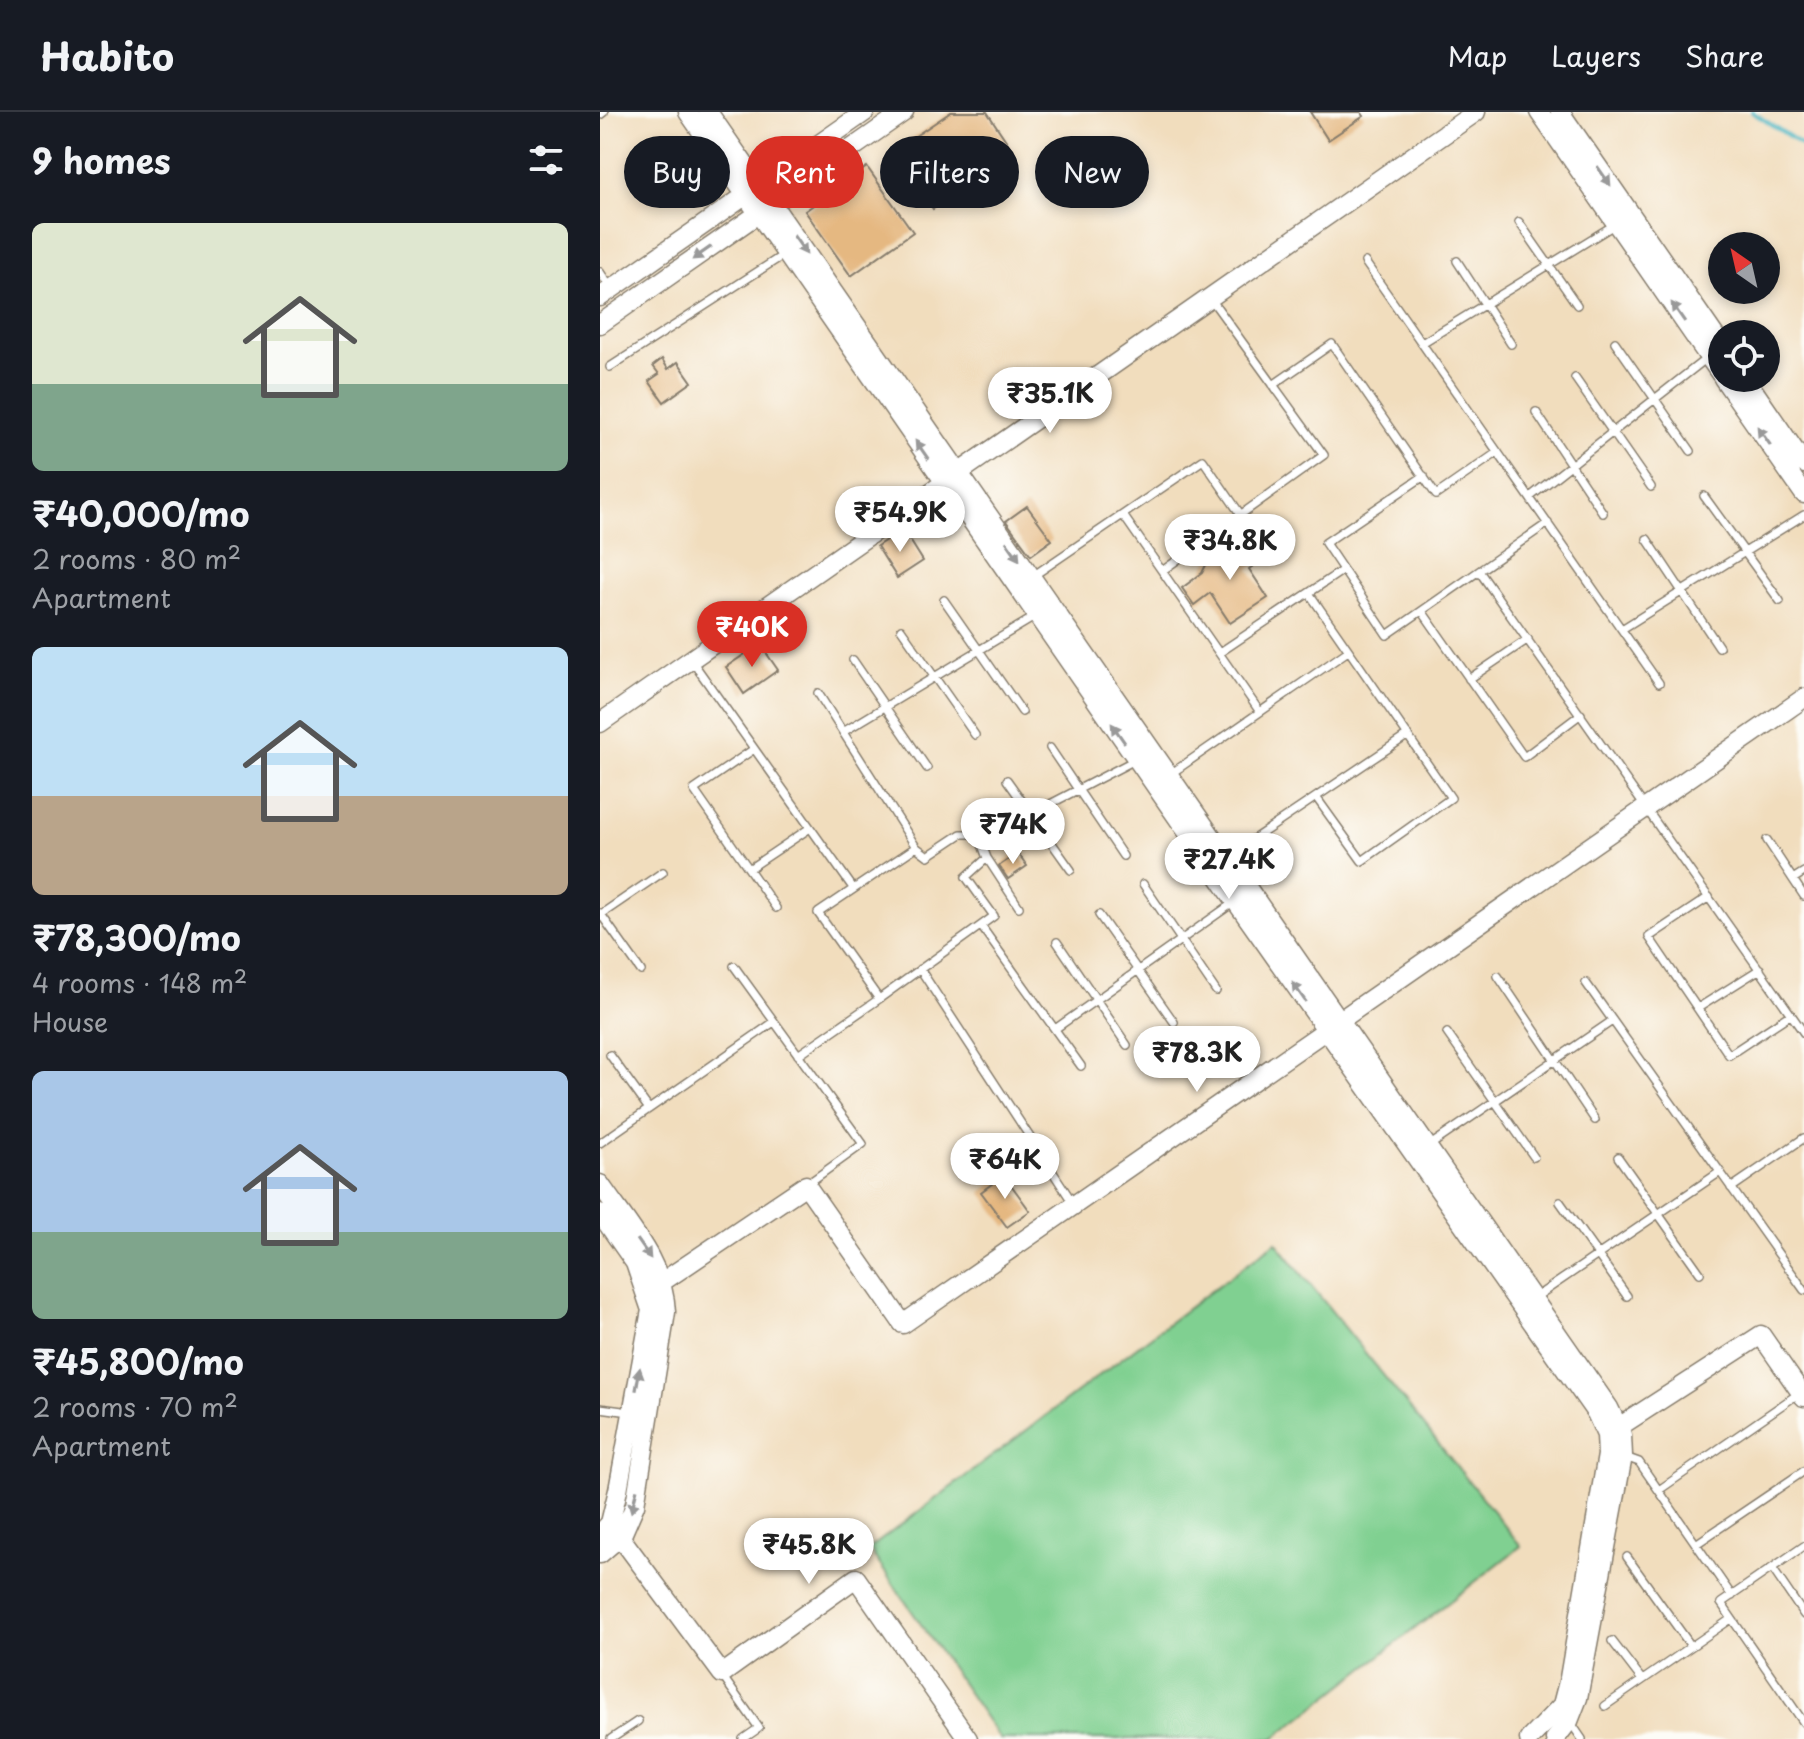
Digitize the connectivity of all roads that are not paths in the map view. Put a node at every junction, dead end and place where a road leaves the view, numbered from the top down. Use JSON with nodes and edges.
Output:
{"nodes":[{"id":1,"x":688,"y":112,"type":"edge"},
{"id":2,"x":708,"y":112,"type":"edge"},
{"id":3,"x":865,"y":112,"type":"edge"},
{"id":4,"x":904,"y":112,"type":"edge"},
{"id":5,"x":1476,"y":112,"type":"edge"},
{"id":6,"x":1539,"y":112,"type":"edge"},
{"id":7,"x":1560,"y":112,"type":"edge"},
{"id":8,"x":831,"y":136,"type":"edge"},
{"id":9,"x":746,"y":180,"type":"edge"},
{"id":10,"x":746,"y":184,"type":"edge"},
{"id":11,"x":746,"y":195,"type":"edge"},
{"id":12,"x":764,"y":209,"type":"junction"},
{"id":13,"x":1519,"y":222,"type":"dead end"},
{"id":14,"x":1616,"y":224,"type":"junction"},
{"id":15,"x":785,"y":254,"type":"junction"},
{"id":16,"x":1457,"y":261,"type":"dead end"},
{"id":17,"x":1365,"y":262,"type":"dead end"},
{"id":18,"x":1549,"y":265,"type":"junction"},
{"id":19,"x":600,"y":272,"type":"edge"},
{"id":20,"x":606,"y":293,"type":"edge"},
{"id":21,"x":1210,"y":298,"type":"junction"},
{"id":22,"x":1485,"y":304,"type":"junction"},
{"id":23,"x":1577,"y":305,"type":"dead end"},
{"id":24,"x":600,"y":324,"type":"edge"},
{"id":25,"x":1708,"y":340,"type":"edge"},
{"id":26,"x":1615,"y":342,"type":"dead end"},
{"id":27,"x":1708,"y":342,"type":"edge"},
{"id":28,"x":1422,"y":343,"type":"junction"},
{"id":29,"x":1511,"y":344,"type":"dead end"},
{"id":30,"x":1708,"y":357,"type":"edge"},
{"id":31,"x":610,"y":367,"type":"dead end"},
{"id":32,"x":1575,"y":378,"type":"dead end"},
{"id":33,"x":1273,"y":385,"type":"junction"},
{"id":34,"x":1733,"y":392,"type":"edge"},
{"id":35,"x":1755,"y":392,"type":"edge"},
{"id":36,"x":1655,"y":399,"type":"junction"},
{"id":37,"x":1536,"y":412,"type":"dead end"},
{"id":38,"x":1613,"y":432,"type":"junction"},
{"id":39,"x":1691,"y":451,"type":"dead end"},
{"id":40,"x":1498,"y":452,"type":"junction"},
{"id":41,"x":1804,"y":464,"type":"edge"},
{"id":42,"x":1571,"y":465,"type":"junction"},
{"id":43,"x":1424,"y":476,"type":"junction"},
{"id":44,"x":951,"y":478,"type":"junction"},
{"id":45,"x":1651,"y":487,"type":"dead end"},
{"id":46,"x":1804,"y":494,"type":"edge"},
{"id":47,"x":1704,"y":496,"type":"dead end"},
{"id":48,"x":1530,"y":497,"type":"junction"},
{"id":49,"x":1603,"y":513,"type":"dead end"},
{"id":50,"x":1123,"y":515,"type":"junction"},
{"id":51,"x":1241,"y":515,"type":"junction"},
{"id":52,"x":1804,"y":515,"type":"edge"},
{"id":53,"x":1548,"y":523,"type":"junction"},
{"id":54,"x":1647,"y":539,"type":"dead end"},
{"id":55,"x":1744,"y":552,"type":"junction"},
{"id":56,"x":1343,"y":570,"type":"junction"},
{"id":57,"x":1162,"y":571,"type":"junction"},
{"id":58,"x":1479,"y":571,"type":"junction"},
{"id":59,"x":1031,"y":578,"type":"junction"},
{"id":60,"x":1682,"y":592,"type":"junction"},
{"id":61,"x":1309,"y":593,"type":"junction"},
{"id":62,"x":944,"y":600,"type":"dead end"},
{"id":63,"x":1780,"y":601,"type":"dead end"},
{"id":64,"x":1422,"y":611,"type":"junction"},
{"id":65,"x":1036,"y":616,"type":"junction"},
{"id":66,"x":901,"y":629,"type":"dead end"},
{"id":67,"x":1622,"y":629,"type":"junction"},
{"id":68,"x":1528,"y":639,"type":"junction"},
{"id":69,"x":1719,"y":647,"type":"dead end"},
{"id":70,"x":979,"y":650,"type":"junction"},
{"id":71,"x":1348,"y":651,"type":"junction"},
{"id":72,"x":1219,"y":653,"type":"junction"},
{"id":73,"x":691,"y":660,"type":"junction"},
{"id":74,"x":853,"y":660,"type":"dead end"},
{"id":75,"x":935,"y":677,"type":"junction"},
{"id":76,"x":1469,"y":679,"type":"junction"},
{"id":77,"x":1659,"y":683,"type":"dead end"},
{"id":78,"x":818,"y":693,"type":"dead end"},
{"id":79,"x":1804,"y":698,"type":"edge"},
{"id":80,"x":885,"y":707,"type":"junction"},
{"id":81,"x":1022,"y":712,"type":"dead end"},
{"id":82,"x":1260,"y":712,"type":"junction"},
{"id":83,"x":1581,"y":714,"type":"junction"},
{"id":84,"x":600,"y":723,"type":"edge"},
{"id":85,"x":843,"y":732,"type":"junction"},
{"id":86,"x":975,"y":735,"type":"dead end"},
{"id":87,"x":1408,"y":735,"type":"junction"},
{"id":88,"x":1050,"y":748,"type":"dead end"},
{"id":89,"x":754,"y":749,"type":"junction"},
{"id":90,"x":1143,"y":755,"type":"junction"},
{"id":91,"x":927,"y":768,"type":"dead end"},
{"id":92,"x":1168,"y":776,"type":"junction"},
{"id":93,"x":1007,"y":780,"type":"dead end"},
{"id":94,"x":1078,"y":790,"type":"junction"},
{"id":95,"x":1316,"y":797,"type":"junction"},
{"id":96,"x":1647,"y":807,"type":"junction"},
{"id":97,"x":1031,"y":814,"type":"junction"},
{"id":98,"x":810,"y":828,"type":"junction"},
{"id":99,"x":978,"y":834,"type":"junction"},
{"id":100,"x":1767,"y":840,"type":"dead end"},
{"id":101,"x":916,"y":847,"type":"junction"},
{"id":102,"x":1123,"y":856,"type":"dead end"},
{"id":103,"x":987,"y":858,"type":"junction"},
{"id":104,"x":1224,"y":858,"type":"junction"},
{"id":105,"x":749,"y":869,"type":"junction"},
{"id":106,"x":1071,"y":870,"type":"dead end"},
{"id":107,"x":663,"y":872,"type":"dead end"},
{"id":108,"x":1804,"y":872,"type":"edge"},
{"id":109,"x":1793,"y":879,"type":"junction"},
{"id":110,"x":1143,"y":884,"type":"dead end"},
{"id":111,"x":853,"y":888,"type":"junction"},
{"id":112,"x":1804,"y":896,"type":"edge"},
{"id":113,"x":1709,"y":897,"type":"junction"},
{"id":114,"x":1235,"y":902,"type":"junction"},
{"id":115,"x":1019,"y":907,"type":"dead end"},
{"id":116,"x":776,"y":908,"type":"dead end"},
{"id":117,"x":600,"y":914,"type":"edge"},
{"id":118,"x":1099,"y":915,"type":"dead end"},
{"id":119,"x":981,"y":926,"type":"junction"},
{"id":120,"x":1181,"y":940,"type":"junction"},
{"id":121,"x":1057,"y":942,"type":"dead end"},
{"id":122,"x":734,"y":966,"type":"dead end"},
{"id":123,"x":920,"y":969,"type":"junction"},
{"id":124,"x":1760,"y":969,"type":"junction"},
{"id":125,"x":1138,"y":970,"type":"junction"},
{"id":126,"x":641,"y":971,"type":"dead end"},
{"id":127,"x":1498,"y":976,"type":"dead end"},
{"id":128,"x":1586,"y":983,"type":"dead end"},
{"id":129,"x":1216,"y":991,"type":"dead end"},
{"id":130,"x":879,"y":999,"type":"junction"},
{"id":131,"x":1096,"y":1000,"type":"junction"},
{"id":132,"x":1698,"y":1008,"type":"junction"},
{"id":133,"x":1791,"y":1014,"type":"junction"},
{"id":134,"x":1612,"y":1021,"type":"junction"},
{"id":135,"x":774,"y":1022,"type":"junction"},
{"id":136,"x":1174,"y":1022,"type":"dead end"},
{"id":137,"x":1332,"y":1026,"type":"junction"},
{"id":138,"x":1055,"y":1029,"type":"junction"},
{"id":139,"x":1447,"y":1033,"type":"dead end"},
{"id":140,"x":1804,"y":1033,"type":"edge"},
{"id":141,"x":1127,"y":1045,"type":"dead end"},
{"id":142,"x":610,"y":1055,"type":"dead end"},
{"id":143,"x":798,"y":1055,"type":"junction"},
{"id":144,"x":1555,"y":1060,"type":"junction"},
{"id":145,"x":1081,"y":1066,"type":"dead end"},
{"id":146,"x":1495,"y":1101,"type":"junction"},
{"id":147,"x":649,"y":1109,"type":"junction"},
{"id":148,"x":1595,"y":1120,"type":"dead end"},
{"id":149,"x":1804,"y":1138,"type":"edge"},
{"id":150,"x":600,"y":1143,"type":"edge"},
{"id":151,"x":1427,"y":1147,"type":"junction"},
{"id":152,"x":1534,"y":1157,"type":"dead end"},
{"id":153,"x":1618,"y":1157,"type":"dead end"},
{"id":154,"x":1720,"y":1172,"type":"junction"},
{"id":155,"x":600,"y":1184,"type":"edge"},
{"id":156,"x":806,"y":1185,"type":"junction"},
{"id":157,"x":1731,"y":1188,"type":"junction"},
{"id":158,"x":1560,"y":1202,"type":"dead end"},
{"id":159,"x":1075,"y":1205,"type":"junction"},
{"id":160,"x":600,"y":1213,"type":"edge"},
{"id":161,"x":1658,"y":1214,"type":"junction"},
{"id":162,"x":1597,"y":1255,"type":"junction"},
{"id":163,"x":1700,"y":1273,"type":"dead end"},
{"id":164,"x":654,"y":1287,"type":"junction"},
{"id":165,"x":1804,"y":1290,"type":"edge"},
{"id":166,"x":1627,"y":1296,"type":"dead end"},
{"id":167,"x":1533,"y":1299,"type":"junction"},
{"id":168,"x":1802,"y":1395,"type":"edge"},
{"id":169,"x":600,"y":1408,"type":"edge"},
{"id":170,"x":632,"y":1413,"type":"junction"},
{"id":171,"x":1612,"y":1431,"type":"junction"},
{"id":172,"x":1623,"y":1456,"type":"junction"},
{"id":173,"x":1804,"y":1471,"type":"edge"},
{"id":174,"x":1659,"y":1490,"type":"junction"},
{"id":175,"x":611,"y":1531,"type":"edge"},
{"id":176,"x":1696,"y":1544,"type":"junction"},
{"id":177,"x":1804,"y":1546,"type":"edge"},
{"id":178,"x":600,"y":1554,"type":"edge"},
{"id":179,"x":1627,"y":1557,"type":"dead end"},
{"id":180,"x":1772,"y":1568,"type":"junction"},
{"id":181,"x":1732,"y":1596,"type":"junction"},
{"id":182,"x":1804,"y":1615,"type":"edge"},
{"id":183,"x":1731,"y":1619,"type":"junction"},
{"id":184,"x":1612,"y":1641,"type":"dead end"},
{"id":185,"x":1691,"y":1646,"type":"junction"},
{"id":186,"x":722,"y":1674,"type":"junction"},
{"id":187,"x":1642,"y":1680,"type":"junction"},
{"id":188,"x":1605,"y":1706,"type":"dead end"},
{"id":189,"x":1563,"y":1716,"type":"junction"},
{"id":190,"x":638,"y":1721,"type":"dead end"},
{"id":191,"x":1804,"y":1723,"type":"edge"},
{"id":192,"x":611,"y":1739,"type":"edge"},
{"id":193,"x":743,"y":1739,"type":"edge"},
{"id":194,"x":968,"y":1739,"type":"edge"},
{"id":195,"x":1529,"y":1739,"type":"edge"},
{"id":196,"x":1555,"y":1739,"type":"edge"},
{"id":197,"x":1582,"y":1739,"type":"edge"}],
"edges":[{"from":1,"to":10,"type":"street"},
{"from":2,"to":9,"type":"street"},
{"from":3,"to":8,"type":"street"},
{"from":4,"to":12,"type":"street"},
{"from":5,"to":21,"type":"street"},
{"from":6,"to":14,"type":"street"},
{"from":7,"to":25,"type":"street","one_way":true},
{"from":11,"to":20,"type":"street"},
{"from":12,"to":15,"type":"street"},
{"from":12,"to":24,"type":"street","one_way":true},
{"from":12,"to":44,"type":"street","one_way":true},
{"from":13,"to":18,"type":"lane"},
{"from":14,"to":18,"type":"lane"},
{"from":27,"to":14,"type":"street","one_way":true},
{"from":15,"to":31,"type":"lane"},
{"from":44,"to":15,"type":"street","one_way":true},
{"from":16,"to":22,"type":"lane"},
{"from":17,"to":28,"type":"lane"},
{"from":18,"to":22,"type":"lane"},
{"from":18,"to":23,"type":"lane"},
{"from":19,"to":20,"type":"lane"},
{"from":21,"to":33,"type":"lane"},
{"from":21,"to":44,"type":"street"},
{"from":22,"to":28,"type":"lane"},
{"from":22,"to":29,"type":"lane"},
{"from":26,"to":36,"type":"lane"},
{"from":28,"to":40,"type":"lane"},
{"from":30,"to":36,"type":"lane"},
{"from":32,"to":38,"type":"lane"},
{"from":33,"to":43,"type":"lane"},
{"from":33,"to":51,"type":"lane"},
{"from":46,"to":34,"type":"street","one_way":true},
{"from":35,"to":41,"type":"street"},
{"from":36,"to":38,"type":"lane"},
{"from":36,"to":39,"type":"lane"},
{"from":37,"to":42,"type":"lane"},
{"from":38,"to":42,"type":"lane"},
{"from":38,"to":45,"type":"lane"},
{"from":40,"to":43,"type":"lane"},
{"from":40,"to":48,"type":"lane"},
{"from":42,"to":48,"type":"lane"},
{"from":42,"to":49,"type":"lane"},
{"from":43,"to":56,"type":"lane"},
{"from":44,"to":59,"type":"street","one_way":true},
{"from":44,"to":65,"type":"street"},
{"from":44,"to":73,"type":"street"},
{"from":47,"to":55,"type":"lane"},
{"from":48,"to":53,"type":"lane"},
{"from":50,"to":51,"type":"lane"},
{"from":50,"to":57,"type":"lane"},
{"from":50,"to":59,"type":"lane"},
{"from":51,"to":57,"type":"lane"},
{"from":52,"to":55,"type":"lane"},
{"from":53,"to":58,"type":"lane"},
{"from":53,"to":67,"type":"lane"},
{"from":54,"to":60,"type":"lane"},
{"from":55,"to":60,"type":"lane"},
{"from":55,"to":63,"type":"lane"},
{"from":56,"to":61,"type":"lane"},
{"from":56,"to":64,"type":"lane"},
{"from":57,"to":72,"type":"lane"},
{"from":58,"to":64,"type":"lane"},
{"from":58,"to":68,"type":"lane"},
{"from":59,"to":90,"type":"street"},
{"from":60,"to":67,"type":"lane"},
{"from":60,"to":69,"type":"lane"},
{"from":61,"to":71,"type":"lane"},
{"from":61,"to":72,"type":"lane"},
{"from":62,"to":70,"type":"lane"},
{"from":64,"to":76,"type":"lane"},
{"from":65,"to":70,"type":"lane"},
{"from":90,"to":65,"type":"street","one_way":true},
{"from":66,"to":75,"type":"lane"},
{"from":67,"to":77,"type":"lane"},
{"from":68,"to":76,"type":"lane"},
{"from":68,"to":83,"type":"lane"},
{"from":70,"to":75,"type":"lane"},
{"from":70,"to":81,"type":"lane"},
{"from":71,"to":82,"type":"lane"},
{"from":71,"to":87,"type":"lane"},
{"from":72,"to":82,"type":"lane"},
{"from":73,"to":84,"type":"street"},
{"from":73,"to":89,"type":"lane"},
{"from":74,"to":80,"type":"lane"},
{"from":75,"to":80,"type":"lane"},
{"from":75,"to":86,"type":"lane"},
{"from":76,"to":83,"type":"lane"},
{"from":78,"to":85,"type":"lane"},
{"from":79,"to":96,"type":"street"},
{"from":80,"to":85,"type":"lane"},
{"from":80,"to":91,"type":"lane"},
{"from":82,"to":92,"type":"lane"},
{"from":83,"to":96,"type":"lane"},
{"from":85,"to":101,"type":"lane"},
{"from":87,"to":95,"type":"lane"},
{"from":87,"to":95,"type":"lane"},
{"from":88,"to":94,"type":"lane"},
{"from":89,"to":98,"type":"lane"},
{"from":89,"to":105,"type":"lane"},
{"from":90,"to":92,"type":"street"},
{"from":90,"to":94,"type":"lane"},
{"from":90,"to":114,"type":"street"},
{"from":92,"to":104,"type":"street"},
{"from":93,"to":97,"type":"lane"},
{"from":94,"to":97,"type":"lane"},
{"from":94,"to":102,"type":"lane"},
{"from":95,"to":104,"type":"lane"},
{"from":96,"to":113,"type":"lane"},
{"from":96,"to":137,"type":"street"},
{"from":97,"to":99,"type":"lane"},
{"from":97,"to":106,"type":"lane"},
{"from":98,"to":105,"type":"lane"},
{"from":98,"to":111,"type":"lane"},
{"from":99,"to":101,"type":"lane"},
{"from":99,"to":103,"type":"lane"},
{"from":100,"to":109,"type":"lane"},
{"from":101,"to":111,"type":"lane"},
{"from":103,"to":115,"type":"lane"},
{"from":103,"to":119,"type":"lane"},
{"from":104,"to":137,"type":"street"},
{"from":105,"to":116,"type":"lane"},
{"from":107,"to":117,"type":"lane"},
{"from":108,"to":109,"type":"lane"},
{"from":109,"to":112,"type":"lane"},
{"from":110,"to":120,"type":"lane"},
{"from":111,"to":130,"type":"lane"},
{"from":113,"to":124,"type":"lane"},
{"from":113,"to":132,"type":"lane"},
{"from":114,"to":120,"type":"lane"},
{"from":137,"to":114,"type":"street","one_way":true},
{"from":117,"to":126,"type":"lane"},
{"from":118,"to":125,"type":"lane"},
{"from":119,"to":123,"type":"lane"},
{"from":119,"to":138,"type":"lane"},
{"from":120,"to":125,"type":"lane"},
{"from":120,"to":129,"type":"lane"},
{"from":121,"to":131,"type":"lane"},
{"from":122,"to":135,"type":"lane"},
{"from":123,"to":130,"type":"lane"},
{"from":123,"to":159,"type":"lane"},
{"from":124,"to":132,"type":"lane"},
{"from":124,"to":133,"type":"lane"},
{"from":125,"to":131,"type":"lane"},
{"from":125,"to":136,"type":"lane"},
{"from":127,"to":144,"type":"lane"},
{"from":128,"to":134,"type":"lane"},
{"from":130,"to":143,"type":"lane"},
{"from":131,"to":138,"type":"lane"},
{"from":131,"to":141,"type":"lane"},
{"from":132,"to":133,"type":"lane"},
{"from":133,"to":140,"type":"lane"},
{"from":134,"to":144,"type":"lane"},
{"from":134,"to":154,"type":"lane"},
{"from":135,"to":143,"type":"lane"},
{"from":135,"to":147,"type":"lane"},
{"from":137,"to":151,"type":"street"},
{"from":137,"to":159,"type":"street"},
{"from":137,"to":171,"type":"street"},
{"from":138,"to":145,"type":"lane"},
{"from":139,"to":146,"type":"lane"},
{"from":142,"to":147,"type":"lane"},
{"from":143,"to":156,"type":"lane"},
{"from":144,"to":146,"type":"lane"},
{"from":144,"to":148,"type":"lane"},
{"from":146,"to":151,"type":"lane"},
{"from":146,"to":152,"type":"lane"},
{"from":147,"to":150,"type":"lane"},
{"from":149,"to":157,"type":"lane"},
{"from":151,"to":167,"type":"street"},
{"from":153,"to":161,"type":"lane"},
{"from":154,"to":157,"type":"lane"},
{"from":154,"to":161,"type":"lane"},
{"from":155,"to":164,"type":"street","one_way":true},
{"from":156,"to":159,"type":"street"},
{"from":156,"to":164,"type":"street"},
{"from":157,"to":165,"type":"lane"},
{"from":158,"to":162,"type":"lane"},
{"from":160,"to":164,"type":"street"},
{"from":161,"to":162,"type":"lane"},
{"from":161,"to":163,"type":"lane"},
{"from":162,"to":166,"type":"lane"},
{"from":162,"to":167,"type":"lane"},
{"from":170,"to":164,"type":"street","one_way":true},
{"from":164,"to":175,"type":"street","one_way":true},
{"from":167,"to":171,"type":"street"},
{"from":168,"to":171,"type":"street"},
{"from":168,"to":174,"type":"lane"},
{"from":169,"to":170,"type":"lane"},
{"from":170,"to":175,"type":"street"},
{"from":171,"to":172,"type":"street"},
{"from":171,"to":189,"type":"street"},
{"from":172,"to":174,"type":"lane"},
{"from":172,"to":189,"type":"street"},
{"from":173,"to":176,"type":"lane"},
{"from":174,"to":176,"type":"lane"},
{"from":175,"to":178,"type":"street"},
{"from":175,"to":186,"type":"street"},
{"from":176,"to":181,"type":"lane"},
{"from":177,"to":180,"type":"lane"},
{"from":179,"to":185,"type":"lane"},
{"from":180,"to":181,"type":"lane"},
{"from":180,"to":182,"type":"lane"},
{"from":181,"to":183,"type":"lane"},
{"from":183,"to":185,"type":"lane"},
{"from":183,"to":191,"type":"lane"},
{"from":184,"to":187,"type":"lane"},
{"from":185,"to":187,"type":"lane"},
{"from":186,"to":193,"type":"lane"},
{"from":186,"to":194,"type":"street"},
{"from":187,"to":188,"type":"lane"},
{"from":189,"to":195,"type":"street"},
{"from":189,"to":196,"type":"street"},
{"from":189,"to":197,"type":"lane"},
{"from":190,"to":192,"type":"lane"}]}
